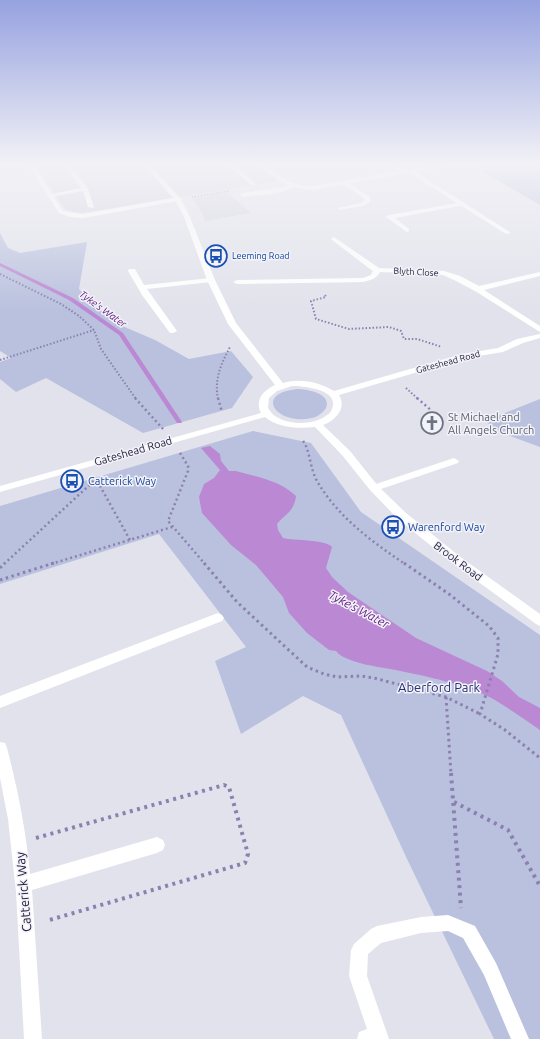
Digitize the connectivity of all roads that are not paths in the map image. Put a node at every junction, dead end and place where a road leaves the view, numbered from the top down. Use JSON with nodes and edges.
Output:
{"nodes":[{"id":1,"x":63,"y":212,"type":"edge"},
{"id":2,"x":97,"y":212,"type":"edge"},
{"id":3,"x":185,"y":212,"type":"edge"},
{"id":4,"x":415,"y":212,"type":"edge"},
{"id":5,"x":477,"y":212,"type":"edge"},
{"id":6,"x":407,"y":230,"type":"dead end"},
{"id":7,"x":508,"y":232,"type":"dead end"},
{"id":8,"x":334,"y":239,"type":"dead end"},
{"id":9,"x":377,"y":270,"type":"junction"},
{"id":10,"x":132,"y":271,"type":"dead end"},
{"id":11,"x":540,"y":274,"type":"edge"},
{"id":12,"x":211,"y":280,"type":"junction"},
{"id":13,"x":237,"y":282,"type":"dead end"},
{"id":14,"x":142,"y":287,"type":"junction"},
{"id":15,"x":478,"y":289,"type":"junction"},
{"id":16,"x":540,"y":330,"type":"edge"},
{"id":17,"x":173,"y":331,"type":"dead end"},
{"id":18,"x":540,"y":336,"type":"edge"},
{"id":19,"x":281,"y":386,"type":"junction"},
{"id":20,"x":332,"y":394,"type":"junction"},
{"id":21,"x":267,"y":414,"type":"junction"},
{"id":22,"x":317,"y":424,"type":"junction"},
{"id":23,"x":454,"y":461,"type":"dead end"},
{"id":24,"x":374,"y":488,"type":"junction"},
{"id":25,"x":0,"y":489,"type":"edge"},
{"id":26,"x":218,"y":618,"type":"dead end"},
{"id":27,"x":540,"y":621,"type":"edge"},
{"id":28,"x":0,"y":702,"type":"edge"},
{"id":29,"x":1,"y":758,"type":"edge"},
{"id":30,"x":157,"y":845,"type":"dead end"},
{"id":31,"x":23,"y":884,"type":"junction"},
{"id":32,"x":374,"y":1038,"type":"edge"},
{"id":33,"x":33,"y":1039,"type":"edge"},
{"id":34,"x":520,"y":1039,"type":"edge"}],
"edges":[{"from":1,"to":2,"type":"street"},
{"from":3,"to":12,"type":"street"},
{"from":4,"to":6,"type":"street"},
{"from":5,"to":7,"type":"street"},
{"from":8,"to":9,"type":"street"},
{"from":9,"to":13,"type":"street"},
{"from":9,"to":15,"type":"street","name":"Blyth Close"},
{"from":10,"to":14,"type":"street"},
{"from":11,"to":15,"type":"street"},
{"from":12,"to":14,"type":"street"},
{"from":12,"to":19,"type":"street"},
{"from":14,"to":17,"type":"street"},
{"from":15,"to":16,"type":"street","name":"Blyth Close"},
{"from":18,"to":20,"type":"street","name":"Gateshead Road"},
{"from":19,"to":20,"type":"street"},
{"from":19,"to":21,"type":"street"},
{"from":20,"to":22,"type":"street"},
{"from":21,"to":22,"type":"street"},
{"from":21,"to":25,"type":"street","name":"Gateshead Road"},
{"from":22,"to":24,"type":"street","name":"Brook Road"},
{"from":23,"to":24,"type":"street"},
{"from":24,"to":27,"type":"street","name":"Brook Road"},
{"from":26,"to":28,"type":"street"},
{"from":29,"to":31,"type":"street","name":"Catterick Way"},
{"from":30,"to":31,"type":"street"},
{"from":31,"to":33,"type":"street","name":"Catterick Way"},
{"from":32,"to":34,"type":"street"}]}
